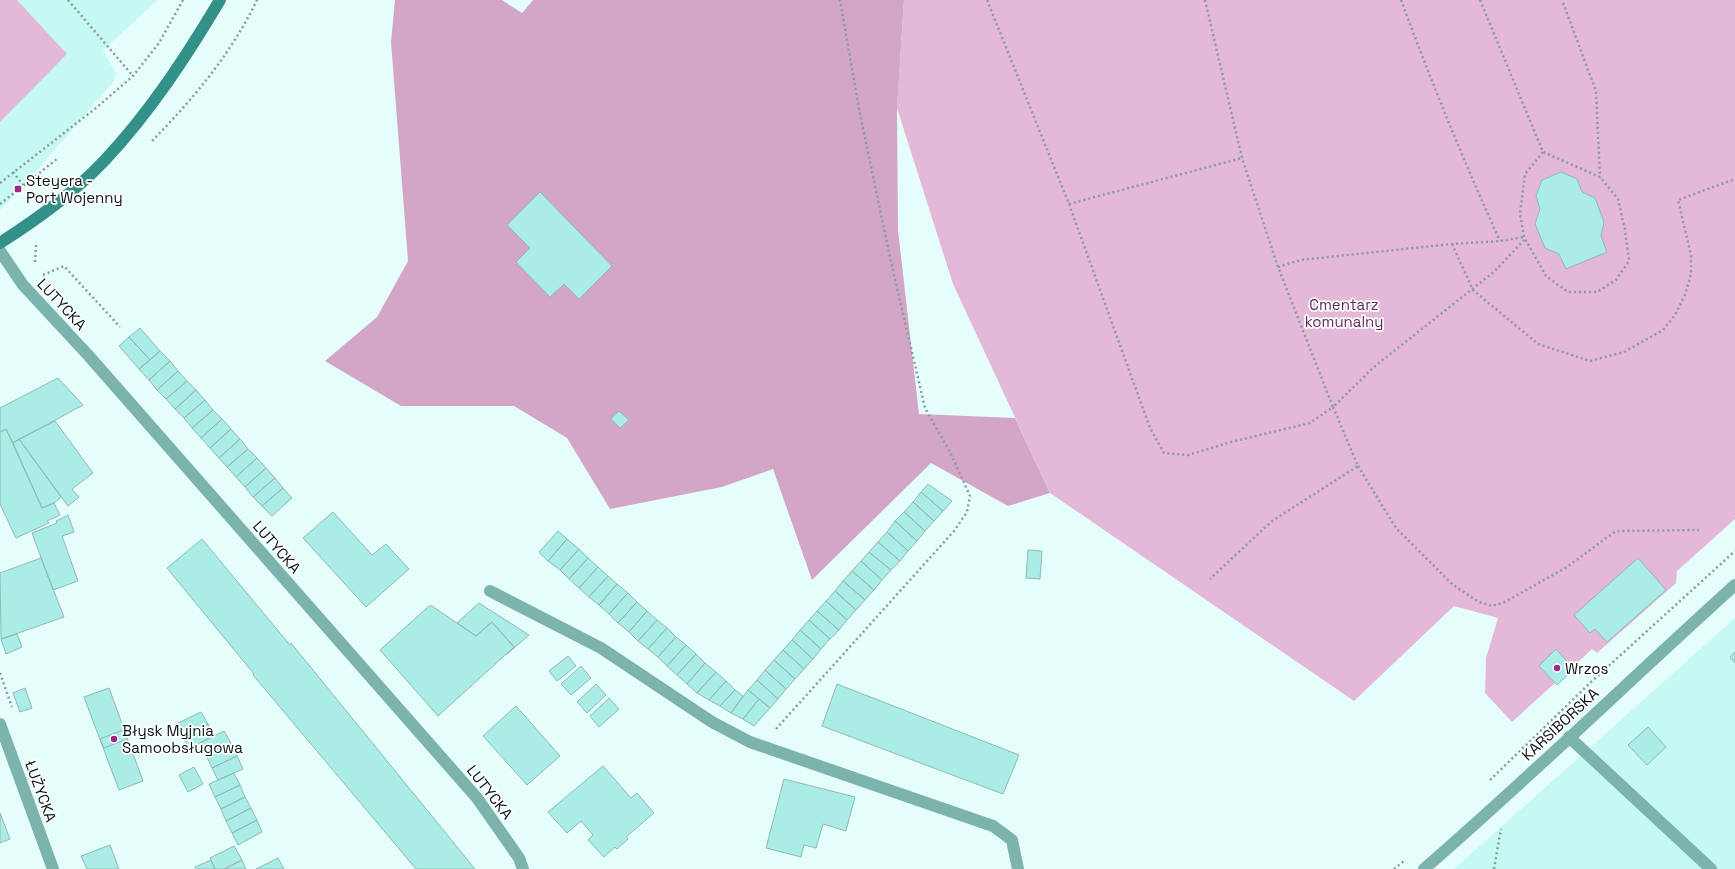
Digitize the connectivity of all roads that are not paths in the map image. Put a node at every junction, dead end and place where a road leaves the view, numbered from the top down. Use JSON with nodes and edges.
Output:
{"nodes":[{"id":1,"x":220,"y":0,"type":"edge"},
{"id":2,"x":0,"y":243,"type":"edge"},
{"id":3,"x":0,"y":251,"type":"edge"},
{"id":4,"x":1735,"y":585,"type":"edge"},
{"id":5,"x":490,"y":591,"type":"dead end"},
{"id":6,"x":0,"y":724,"type":"edge"},
{"id":7,"x":1569,"y":737,"type":"junction"},
{"id":8,"x":53,"y":869,"type":"edge"},
{"id":9,"x":523,"y":869,"type":"edge"},
{"id":10,"x":1018,"y":869,"type":"edge"},
{"id":11,"x":1424,"y":869,"type":"edge"},
{"id":12,"x":1711,"y":869,"type":"edge"}],
"edges":[{"from":1,"to":2,"type":"street"},
{"from":3,"to":9,"type":"street","name":"LUTYCKA"},
{"from":4,"to":7,"type":"street","name":"KARSIBORSKA"},
{"from":5,"to":10,"type":"street"},
{"from":6,"to":8,"type":"street","name":"ŁUŻYCKA"},
{"from":7,"to":11,"type":"street","name":"KARSIBORSKA"},
{"from":7,"to":12,"type":"street"}]}
